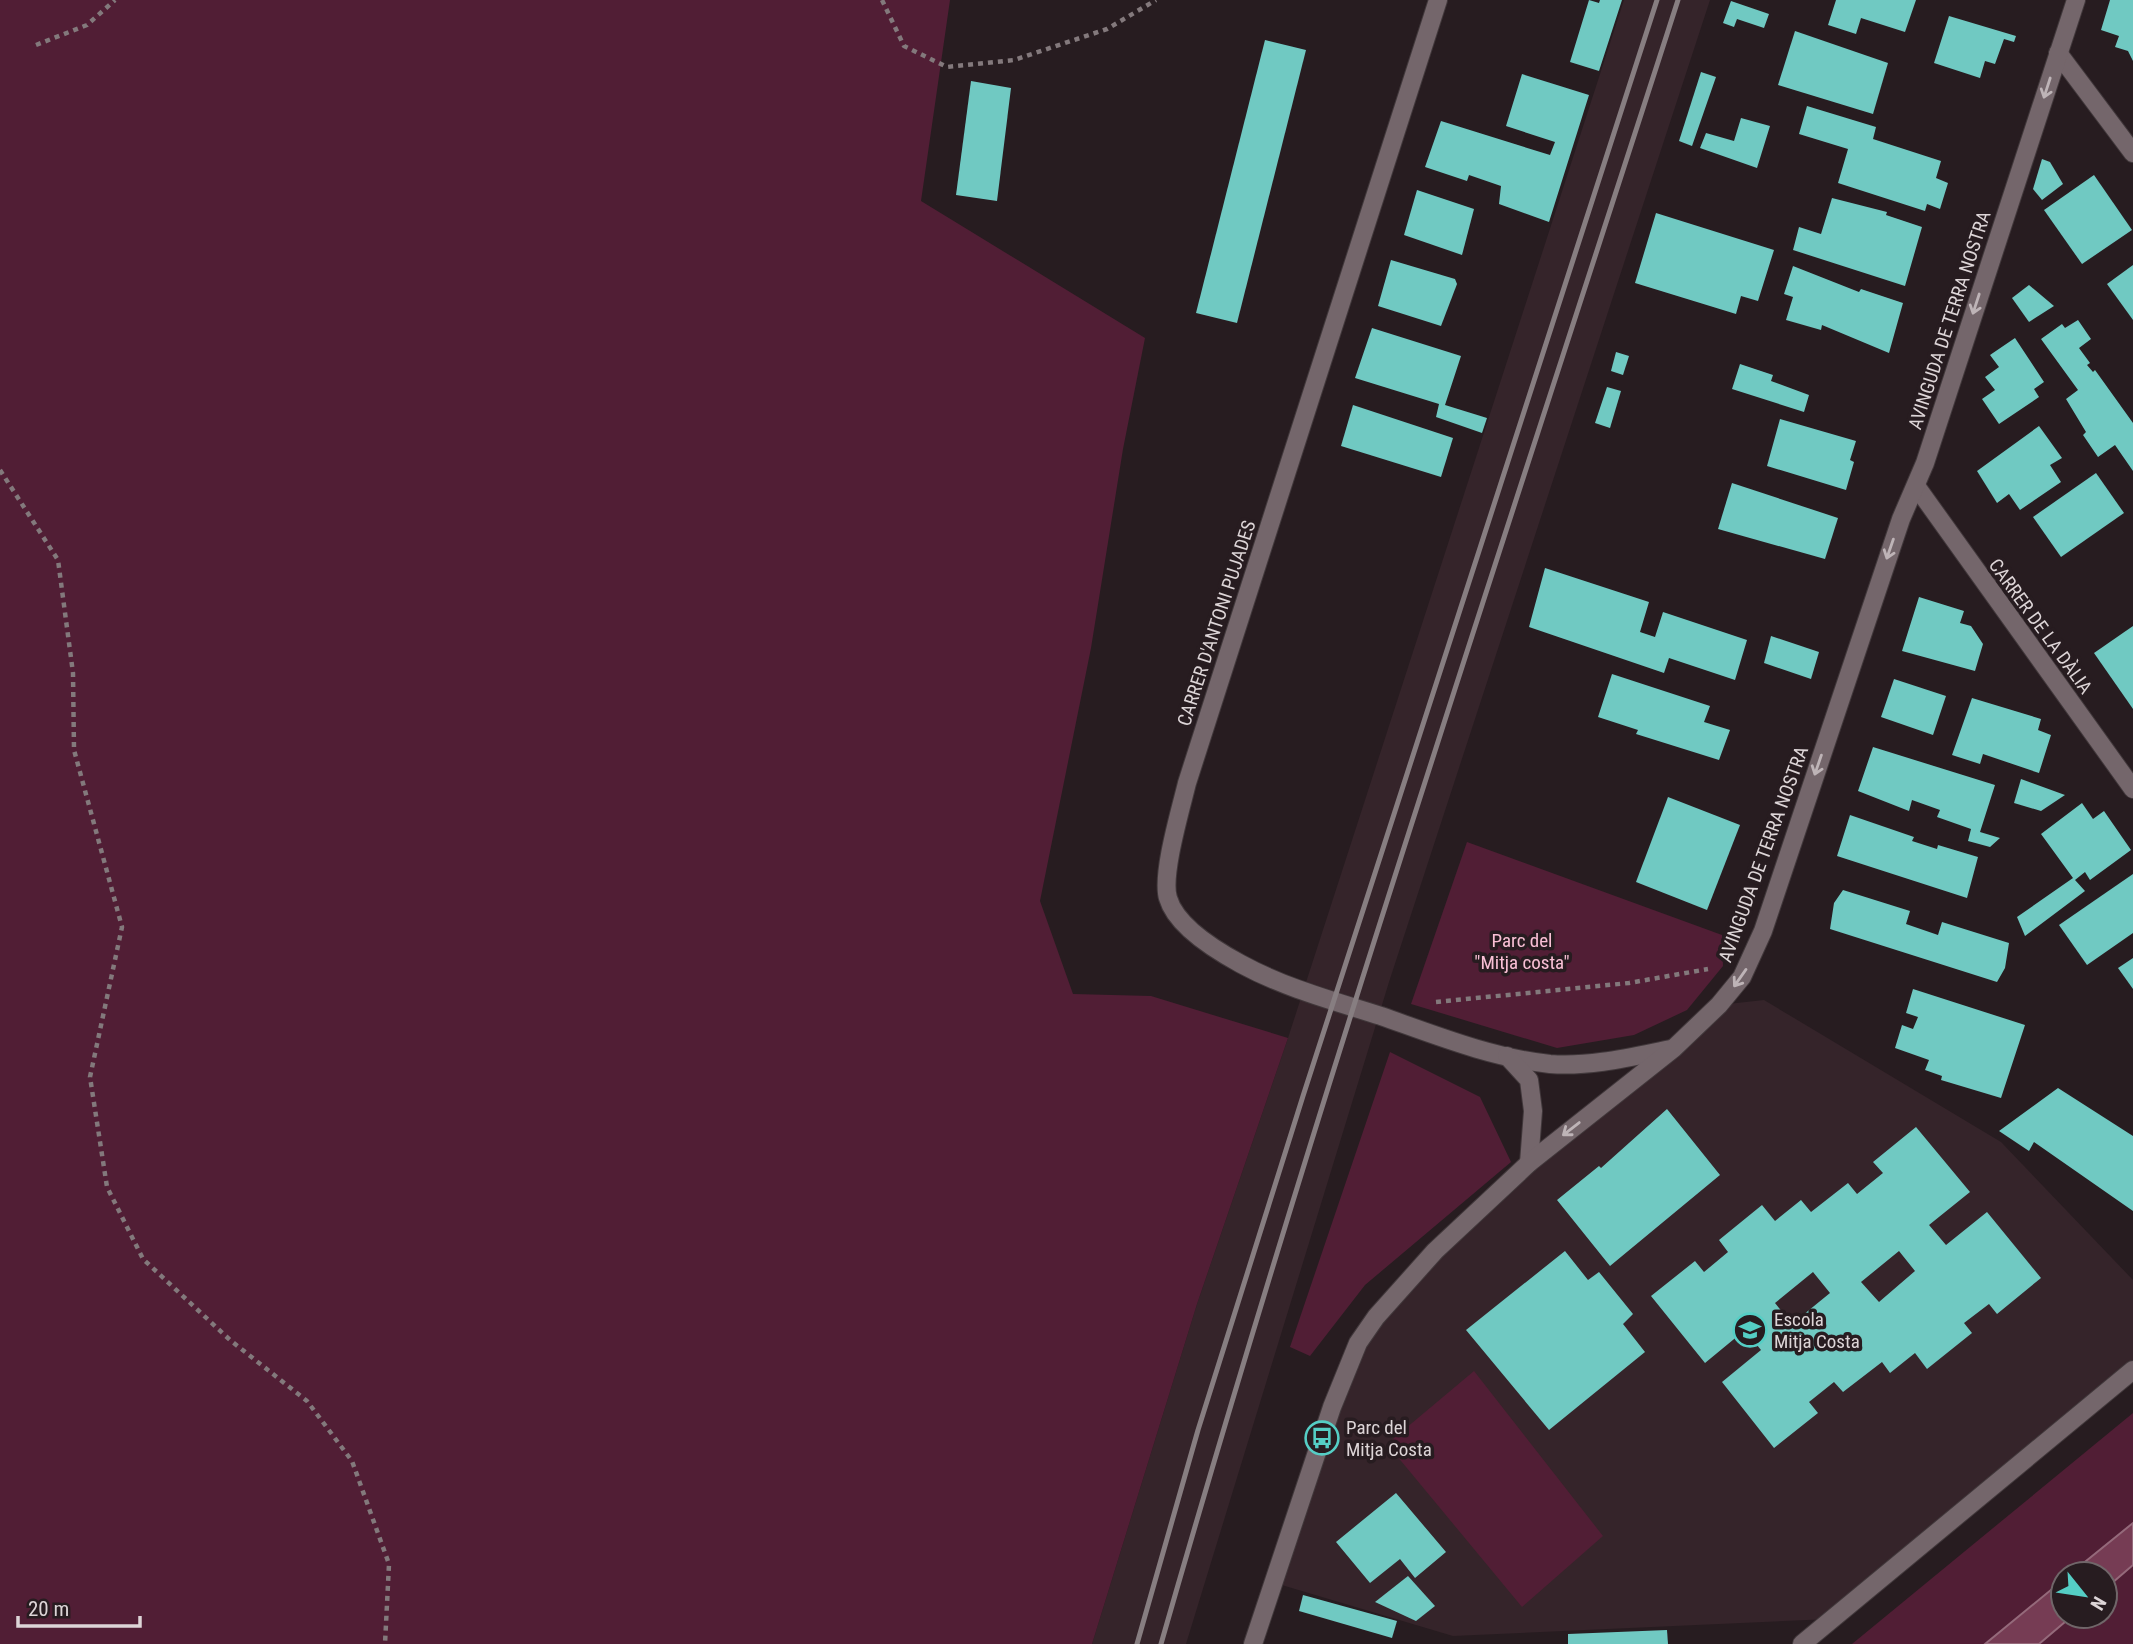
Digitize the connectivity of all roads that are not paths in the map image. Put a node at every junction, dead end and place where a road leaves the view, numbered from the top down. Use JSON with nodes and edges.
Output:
{"nodes":[{"id":1,"x":1438,"y":0,"type":"edge"},
{"id":2,"x":2076,"y":0,"type":"edge"},
{"id":3,"x":2058,"y":53,"type":"junction"},
{"id":4,"x":2133,"y":153,"type":"edge"},
{"id":5,"x":1916,"y":486,"type":"junction"},
{"id":6,"x":2133,"y":789,"type":"edge"},
{"id":7,"x":1673,"y":1049,"type":"junction"},
{"id":8,"x":1507,"y":1056,"type":"junction"},
{"id":9,"x":1529,"y":1163,"type":"junction"},
{"id":10,"x":2133,"y":1370,"type":"edge"},
{"id":11,"x":1253,"y":1644,"type":"edge"},
{"id":12,"x":1802,"y":1644,"type":"edge"}],
"edges":[{"from":1,"to":8,"type":"street","name":"CARRER D'ANTONI PUJADES"},
{"from":2,"to":3,"type":"street","name":"AVINGUDA DE TERRA NOSTRA"},
{"from":3,"to":4,"type":"street"},
{"from":3,"to":5,"type":"street","name":"AVINGUDA DE TERRA NOSTRA","one_way":true},
{"from":5,"to":6,"type":"street","name":"CARRER DE LA DÀLIA"},
{"from":5,"to":7,"type":"street","name":"AVINGUDA DE TERRA NOSTRA","one_way":true},
{"from":7,"to":8,"type":"street","name":"CARRER D'ANTONI PUJADES"},
{"from":7,"to":9,"type":"street","name":"AVINGUDA DE TERRA NOSTRA","one_way":true},
{"from":8,"to":9,"type":"street"},
{"from":9,"to":11,"type":"street","name":"AVINGUDA DE TERRA NOSTRA"},
{"from":10,"to":12,"type":"street"}]}
